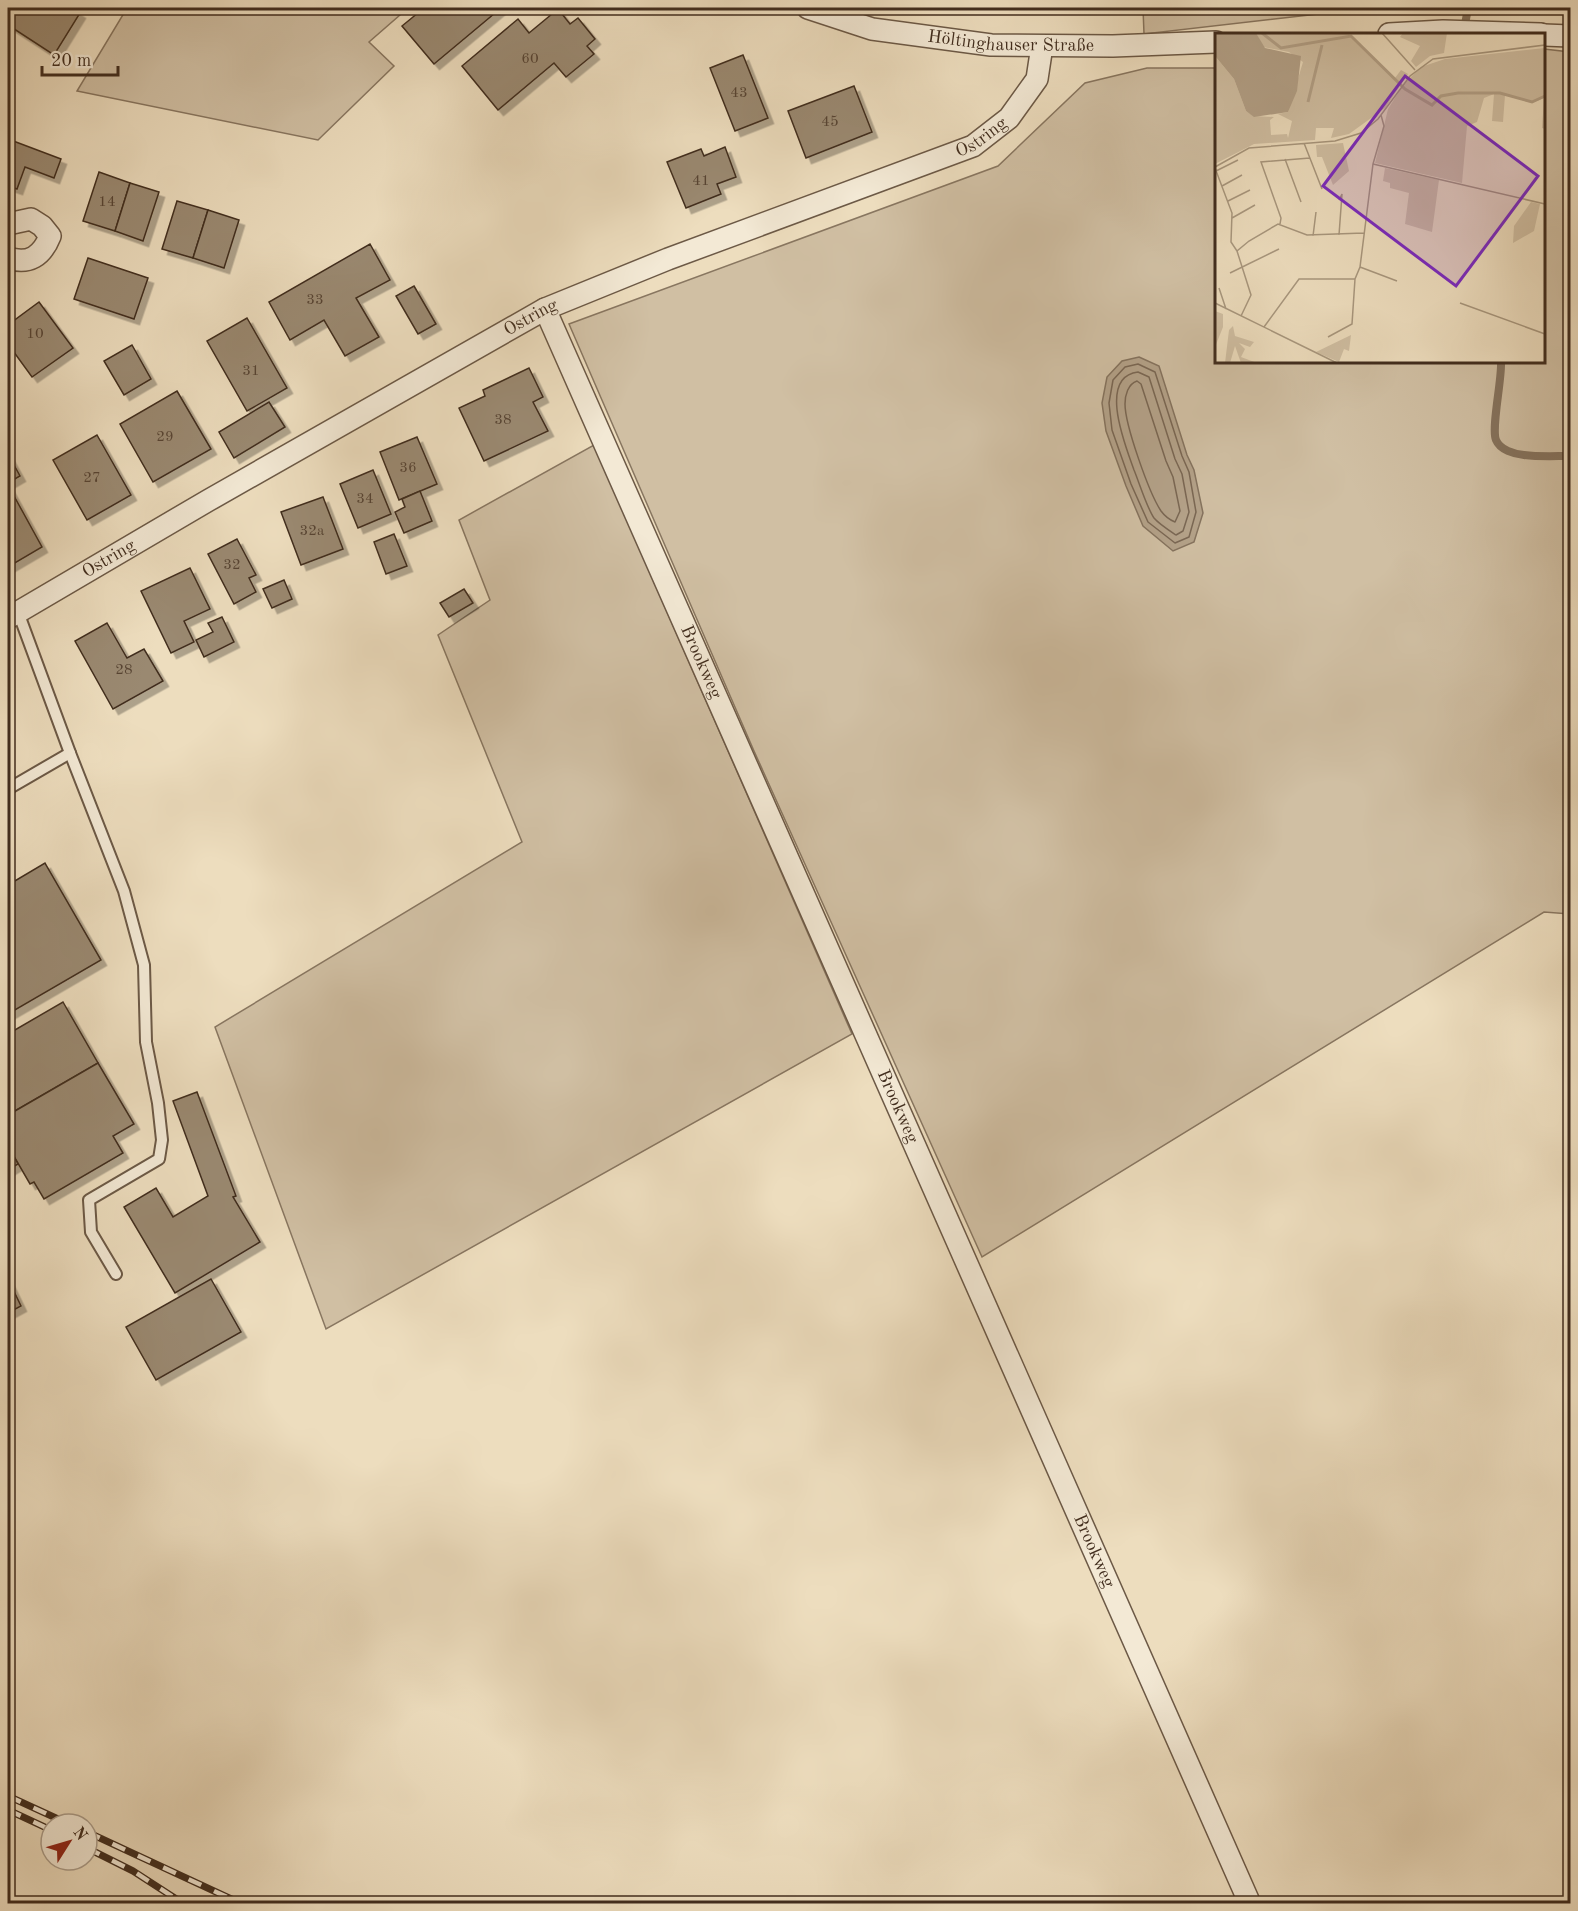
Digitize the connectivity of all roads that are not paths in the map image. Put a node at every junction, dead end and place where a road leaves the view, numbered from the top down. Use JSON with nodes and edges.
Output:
{"nodes":[{"id":1,"x":808,"y":8,"type":"edge"},
{"id":2,"x":1407,"y":33,"type":"edge"},
{"id":3,"x":1510,"y":33,"type":"edge"},
{"id":4,"x":1545,"y":35,"type":"edge"},
{"id":5,"x":1570,"y":36,"type":"edge"},
{"id":6,"x":1215,"y":42,"type":"edge"},
{"id":7,"x":1042,"y":45,"type":"junction"},
{"id":8,"x":8,"y":224,"type":"edge"},
{"id":9,"x":8,"y":258,"type":"edge"},
{"id":10,"x":545,"y":309,"type":"junction"},
{"id":11,"x":13,"y":615,"type":"edge"},
{"id":12,"x":70,"y":753,"type":"junction"},
{"id":13,"x":8,"y":789,"type":"edge"},
{"id":14,"x":116,"y":1274,"type":"dead end"},
{"id":15,"x":1250,"y":1904,"type":"edge"}],
"edges":[{"from":1,"to":7,"type":"street","name":"Höltinghauser Straße"},
{"from":2,"to":3,"type":"street"},
{"from":4,"to":5,"type":"street"},
{"from":6,"to":7,"type":"street","name":"Höltinghauser Straße"},
{"from":7,"to":10,"type":"street","name":"Ostring"},
{"from":8,"to":9,"type":"street"},
{"from":10,"to":11,"type":"street","name":"Ostring"},
{"from":10,"to":15,"type":"street","name":"Brookweg"},
{"from":11,"to":12,"type":"lane"},
{"from":12,"to":13,"type":"lane"},
{"from":12,"to":14,"type":"lane"}]}
